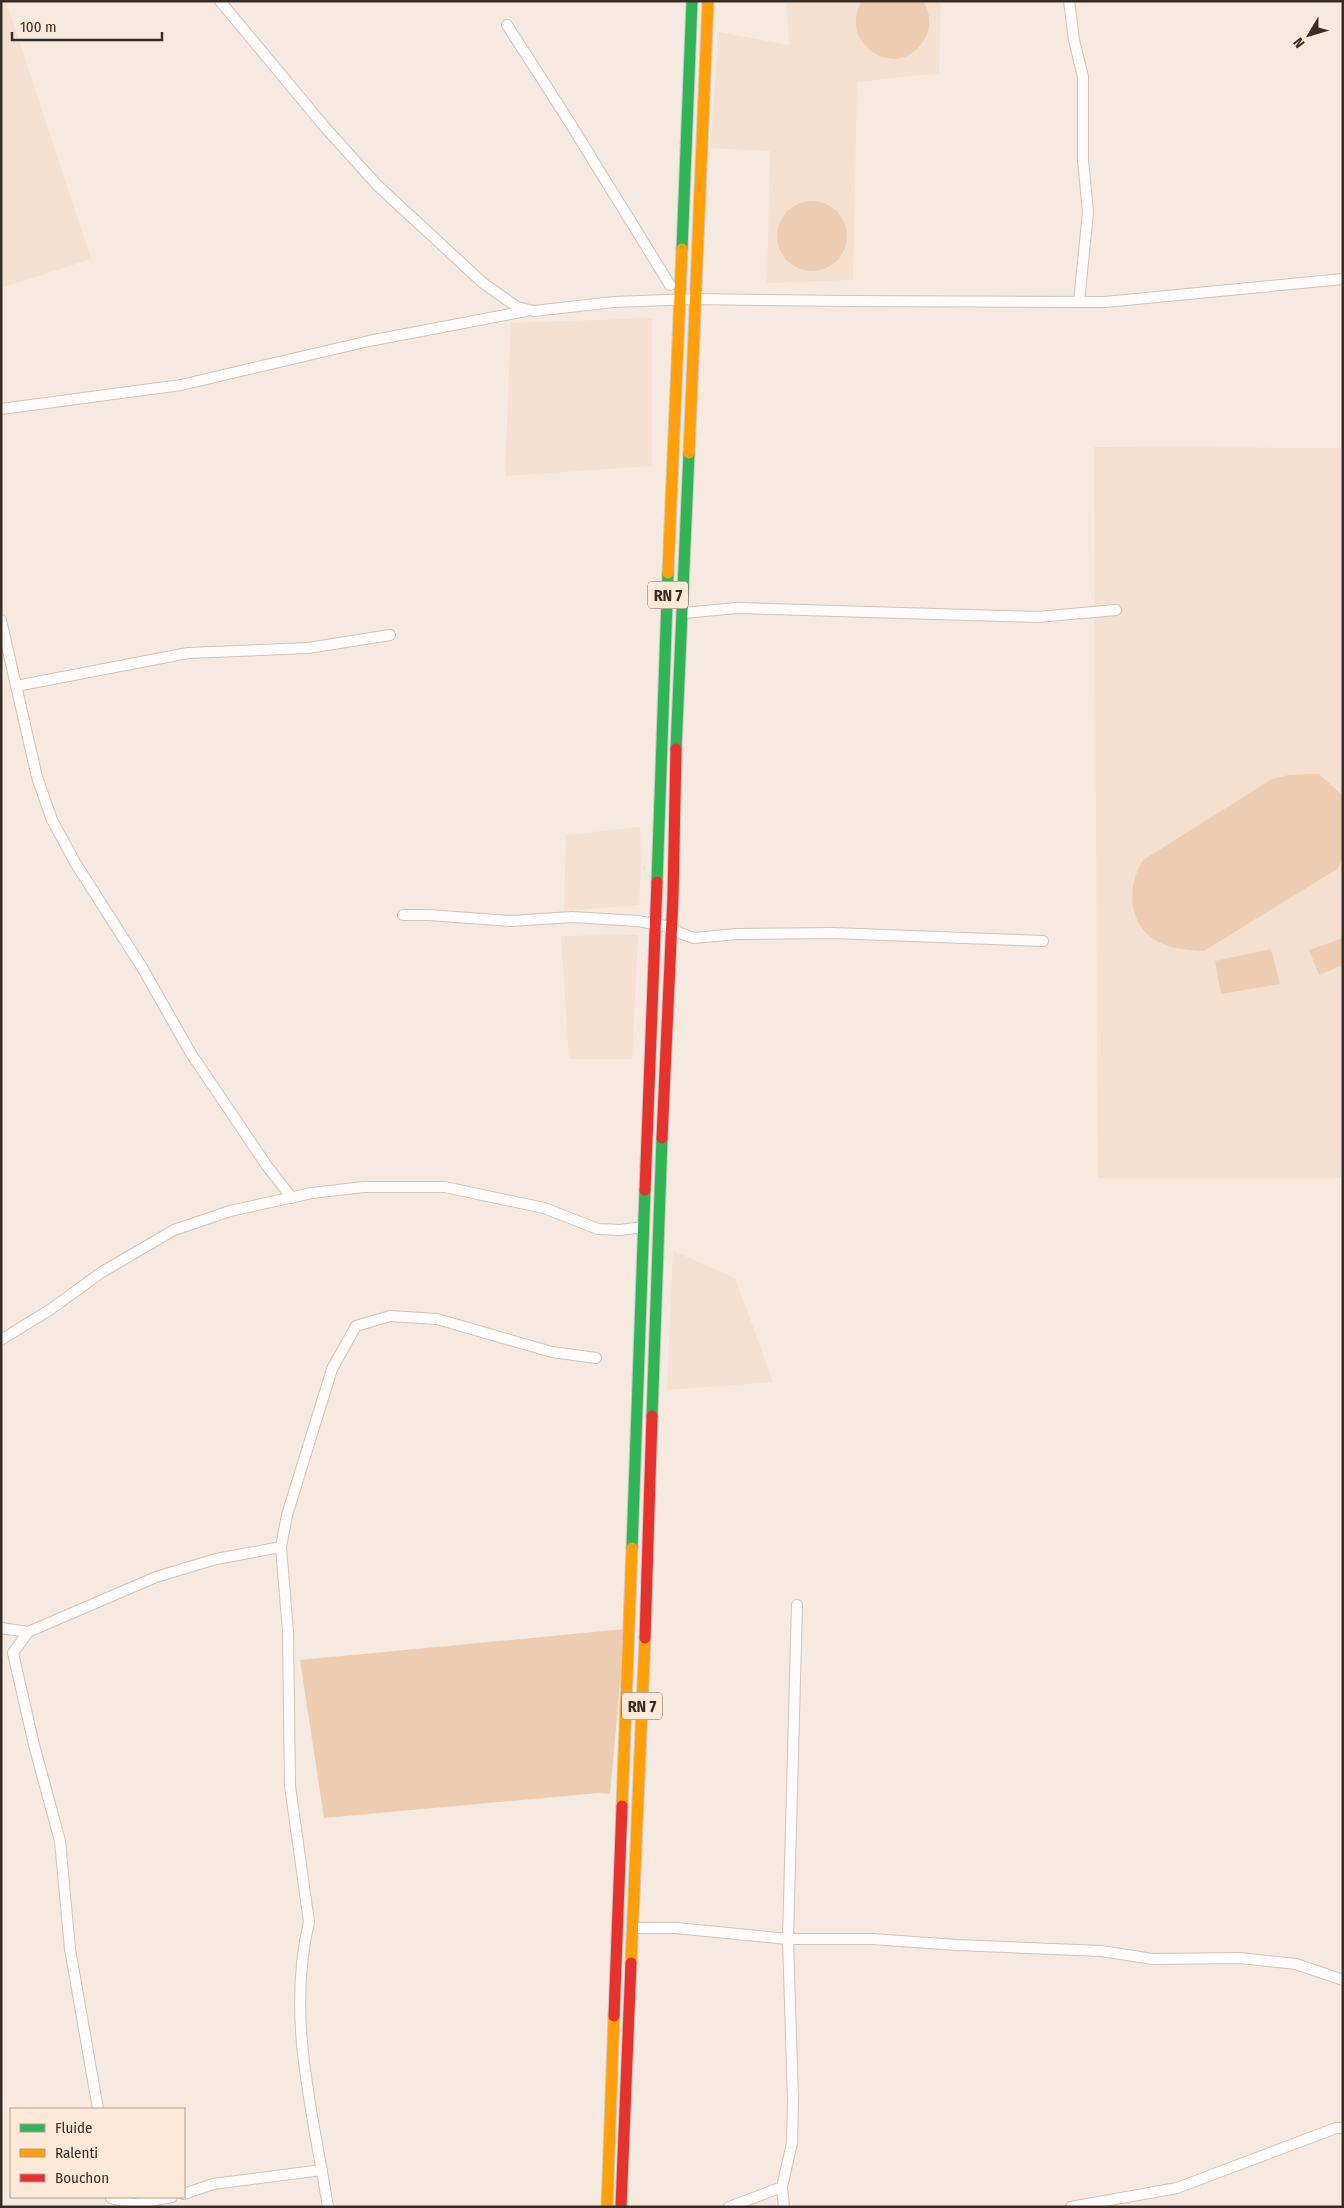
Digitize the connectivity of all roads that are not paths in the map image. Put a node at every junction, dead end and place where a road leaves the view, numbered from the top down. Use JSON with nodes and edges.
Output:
{"nodes":[{"id":1,"x":220,"y":1,"type":"edge"},
{"id":2,"x":692,"y":1,"type":"edge"},
{"id":3,"x":708,"y":1,"type":"edge"},
{"id":4,"x":1069,"y":1,"type":"edge"},
{"id":5,"x":507,"y":26,"type":"dead end"},
{"id":6,"x":1343,"y":279,"type":"edge"},
{"id":7,"x":670,"y":285,"type":"dead end"},
{"id":8,"x":679,"y":299,"type":"junction"},
{"id":9,"x":694,"y":299,"type":"junction"},
{"id":10,"x":1079,"y":302,"type":"junction"},
{"id":11,"x":534,"y":311,"type":"junction"},
{"id":12,"x":1,"y":409,"type":"edge"},
{"id":13,"x":1116,"y":610,"type":"dead end"},
{"id":14,"x":683,"y":613,"type":"junction"},
{"id":15,"x":1,"y":620,"type":"edge"},
{"id":16,"x":390,"y":635,"type":"dead end"},
{"id":17,"x":16,"y":686,"type":"junction"},
{"id":18,"x":403,"y":915,"type":"dead end"},
{"id":19,"x":656,"y":924,"type":"junction"},
{"id":20,"x":670,"y":927,"type":"junction"},
{"id":21,"x":1043,"y":941,"type":"dead end"},
{"id":22,"x":292,"y":1198,"type":"junction"},
{"id":23,"x":644,"y":1227,"type":"junction"},
{"id":24,"x":1,"y":1340,"type":"edge"},
{"id":25,"x":596,"y":1358,"type":"dead end"},
{"id":26,"x":280,"y":1547,"type":"junction"},
{"id":27,"x":797,"y":1605,"type":"dead end"},
{"id":28,"x":1,"y":1628,"type":"edge"},
{"id":29,"x":28,"y":1632,"type":"junction"},
{"id":30,"x":634,"y":1928,"type":"junction"},
{"id":31,"x":788,"y":1939,"type":"junction"},
{"id":32,"x":1343,"y":1980,"type":"edge"},
{"id":33,"x":98,"y":2108,"type":"edge"},
{"id":34,"x":1342,"y":2128,"type":"edge"},
{"id":35,"x":322,"y":2170,"type":"junction"},
{"id":36,"x":782,"y":2188,"type":"junction"},
{"id":37,"x":185,"y":2194,"type":"edge"},
{"id":38,"x":167,"y":2198,"type":"edge"},
{"id":39,"x":112,"y":2201,"type":"edge"},
{"id":40,"x":328,"y":2207,"type":"edge"},
{"id":41,"x":607,"y":2207,"type":"edge"},
{"id":42,"x":622,"y":2207,"type":"edge"},
{"id":43,"x":729,"y":2207,"type":"edge"},
{"id":44,"x":784,"y":2207,"type":"edge"},
{"id":45,"x":1070,"y":2207,"type":"edge"}],
"edges":[{"from":1,"to":11,"type":"street"},
{"from":2,"to":8,"type":"main road","number":"RN 7"},
{"from":3,"to":9,"type":"main road","number":"RN 7"},
{"from":4,"to":10,"type":"street"},
{"from":5,"to":7,"type":"street"},
{"from":6,"to":10,"type":"street"},
{"from":8,"to":9,"type":"street"},
{"from":8,"to":11,"type":"street"},
{"from":8,"to":19,"type":"main road","number":"RN 7"},
{"from":9,"to":10,"type":"street"},
{"from":9,"to":14,"type":"main road","number":"RN 7"},
{"from":11,"to":12,"type":"street"},
{"from":13,"to":14,"type":"street"},
{"from":14,"to":20,"type":"main road","number":"RN 7"},
{"from":15,"to":17,"type":"street"},
{"from":16,"to":17,"type":"street"},
{"from":17,"to":22,"type":"street"},
{"from":18,"to":19,"type":"street"},
{"from":19,"to":20,"type":"street"},
{"from":19,"to":23,"type":"main road","number":"RN 7"},
{"from":20,"to":21,"type":"street"},
{"from":20,"to":30,"type":"main road","number":"RN 7"},
{"from":22,"to":23,"type":"street"},
{"from":22,"to":24,"type":"street"},
{"from":23,"to":41,"type":"main road","number":"RN 7"},
{"from":25,"to":26,"type":"street"},
{"from":26,"to":29,"type":"street"},
{"from":26,"to":35,"type":"street"},
{"from":27,"to":31,"type":"street"},
{"from":28,"to":29,"type":"street"},
{"from":29,"to":33,"type":"street"},
{"from":30,"to":31,"type":"street"},
{"from":30,"to":42,"type":"main road","number":"RN 7"},
{"from":31,"to":32,"type":"street"},
{"from":31,"to":36,"type":"street"},
{"from":34,"to":45,"type":"street"},
{"from":35,"to":37,"type":"street"},
{"from":35,"to":40,"type":"street"},
{"from":36,"to":43,"type":"street"},
{"from":36,"to":44,"type":"street"},
{"from":38,"to":39,"type":"street"}]}
